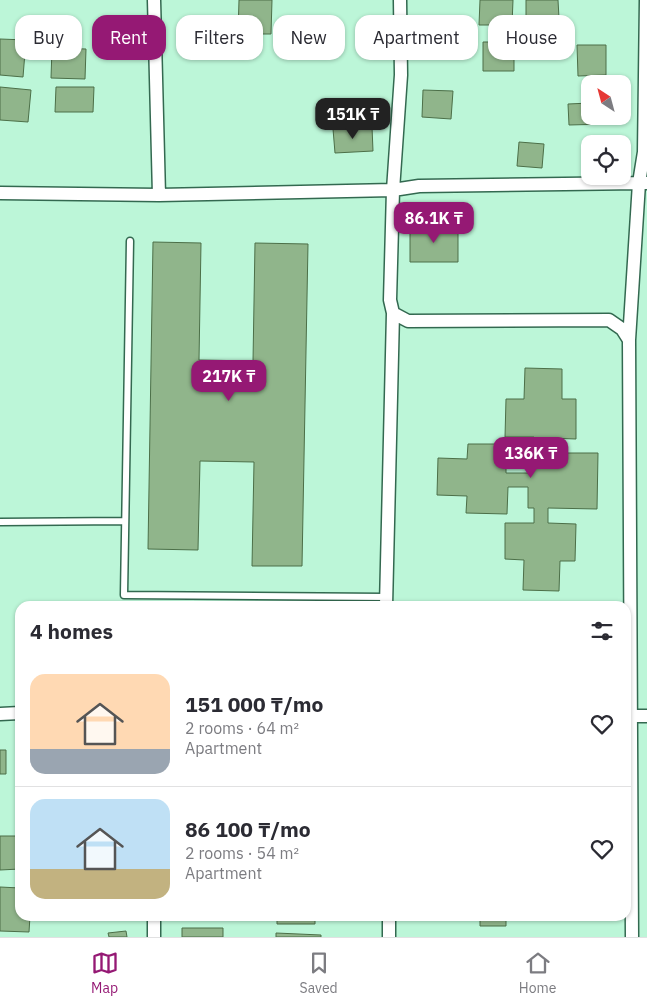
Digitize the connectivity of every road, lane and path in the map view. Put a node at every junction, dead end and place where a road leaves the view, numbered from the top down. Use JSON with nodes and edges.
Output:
{"nodes":[{"id":1,"x":154,"y":0,"type":"edge"},
{"id":2,"x":400,"y":0,"type":"edge"},
{"id":3,"x":646,"y":0,"type":"edge"},
{"id":4,"x":643,"y":183,"type":"edge"},
{"id":5,"x":393,"y":190,"type":"junction"},
{"id":6,"x":0,"y":193,"type":"edge"},
{"id":7,"x":160,"y":195,"type":"junction"},
{"id":8,"x":130,"y":240,"type":"dead end"},
{"id":9,"x":393,"y":312,"type":"junction"},
{"id":10,"x":629,"y":340,"type":"junction"},
{"id":11,"x":125,"y":521,"type":"junction"},
{"id":12,"x":0,"y":522,"type":"edge"},
{"id":13,"x":349,"y":601,"type":"edge"},
{"id":14,"x":386,"y":601,"type":"edge"},
{"id":15,"x":629,"y":601,"type":"edge"},
{"id":16,"x":15,"y":712,"type":"edge"},
{"id":17,"x":0,"y":714,"type":"edge"},
{"id":18,"x":631,"y":716,"type":"edge"},
{"id":19,"x":647,"y":716,"type":"edge"},
{"id":20,"x":631,"y":863,"type":"edge"},
{"id":21,"x":154,"y":921,"type":"edge"},
{"id":22,"x":388,"y":921,"type":"edge"},
{"id":23,"x":154,"y":937,"type":"edge"},
{"id":24,"x":389,"y":937,"type":"edge"},
{"id":25,"x":632,"y":937,"type":"edge"}],
"edges":[{"from":1,"to":7,"type":"street"},
{"from":2,"to":5,"type":"street"},
{"from":3,"to":4,"type":"street"},
{"from":4,"to":5,"type":"street"},
{"from":4,"to":10,"type":"street"},
{"from":5,"to":7,"type":"street"},
{"from":5,"to":9,"type":"street"},
{"from":6,"to":7,"type":"street"},
{"from":8,"to":11,"type":"lane"},
{"from":9,"to":10,"type":"street"},
{"from":9,"to":14,"type":"street"},
{"from":10,"to":15,"type":"street"},
{"from":11,"to":12,"type":"lane"},
{"from":11,"to":13,"type":"lane"},
{"from":16,"to":17,"type":"street"},
{"from":18,"to":19,"type":"street"},
{"from":20,"to":25,"type":"street"},
{"from":21,"to":23,"type":"street"},
{"from":22,"to":24,"type":"street"}]}
